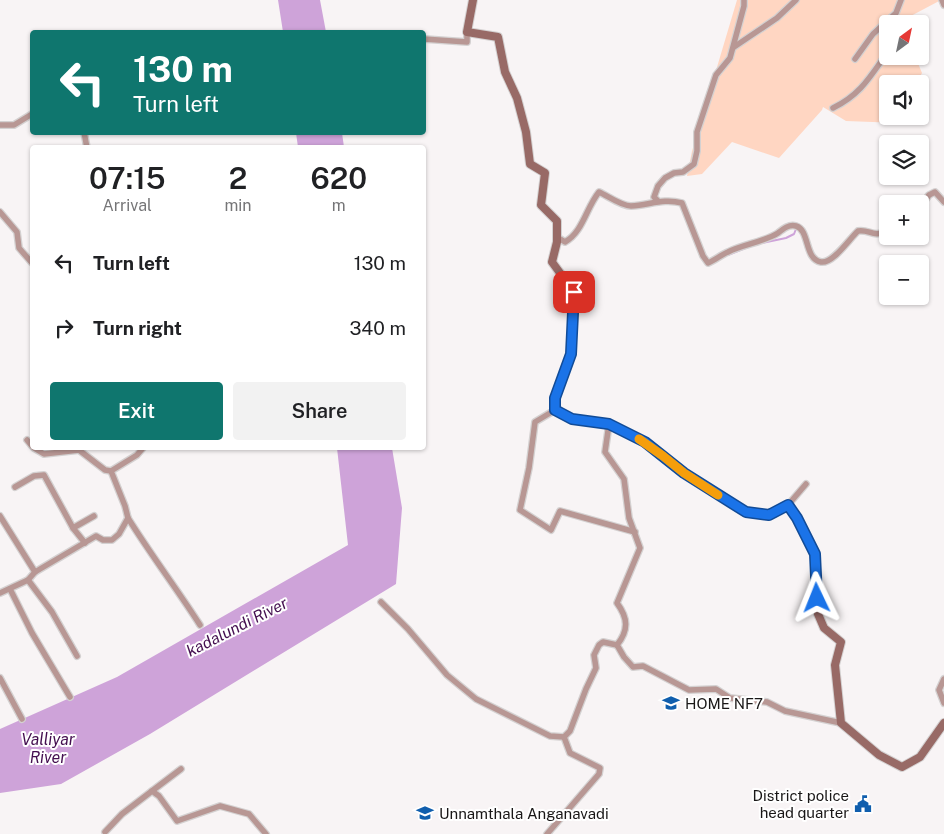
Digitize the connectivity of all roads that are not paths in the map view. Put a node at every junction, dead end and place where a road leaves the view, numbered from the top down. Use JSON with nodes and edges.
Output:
{"nodes":[{"id":1,"x":473,"y":0,"type":"edge"},
{"id":2,"x":744,"y":0,"type":"edge"},
{"id":3,"x":796,"y":0,"type":"edge"},
{"id":4,"x":901,"y":0,"type":"edge"},
{"id":5,"x":942,"y":0,"type":"edge"},
{"id":6,"x":944,"y":5,"type":"edge"},
{"id":7,"x":894,"y":15,"type":"edge"},
{"id":8,"x":879,"y":29,"type":"edge"},
{"id":9,"x":466,"y":32,"type":"junction"},
{"id":10,"x":426,"y":39,"type":"edge"},
{"id":11,"x":734,"y":45,"type":"junction"},
{"id":12,"x":855,"y":59,"type":"dead end"},
{"id":13,"x":879,"y":64,"type":"edge"},
{"id":14,"x":833,"y":108,"type":"dead end"},
{"id":15,"x":30,"y":115,"type":"edge"},
{"id":16,"x":0,"y":125,"type":"edge"},
{"id":17,"x":929,"y":196,"type":"edge"},
{"id":18,"x":658,"y":201,"type":"junction"},
{"id":19,"x":944,"y":202,"type":"edge"},
{"id":20,"x":0,"y":212,"type":"edge"},
{"id":21,"x":879,"y":234,"type":"edge"},
{"id":22,"x":557,"y":237,"type":"junction"},
{"id":23,"x":30,"y":260,"type":"edge"},
{"id":24,"x":555,"y":410,"type":"junction"},
{"id":25,"x":609,"y":424,"type":"junction"},
{"id":26,"x":27,"y":440,"type":"dead end"},
{"id":27,"x":30,"y":443,"type":"edge"},
{"id":28,"x":39,"y":450,"type":"edge"},
{"id":29,"x":79,"y":450,"type":"edge"},
{"id":30,"x":79,"y":450,"type":"edge"},
{"id":31,"x":141,"y":450,"type":"edge"},
{"id":32,"x":111,"y":471,"type":"junction"},
{"id":33,"x":806,"y":484,"type":"dead end"},
{"id":34,"x":15,"y":487,"type":"dead end"},
{"id":35,"x":788,"y":505,"type":"junction"},
{"id":36,"x":0,"y":516,"type":"edge"},
{"id":37,"x":94,"y":516,"type":"dead end"},
{"id":38,"x":128,"y":518,"type":"junction"},
{"id":39,"x":74,"y":528,"type":"junction"},
{"id":40,"x":634,"y":532,"type":"junction"},
{"id":41,"x":85,"y":543,"type":"junction"},
{"id":42,"x":35,"y":572,"type":"junction"},
{"id":43,"x":28,"y":580,"type":"junction"},
{"id":44,"x":10,"y":590,"type":"junction"},
{"id":45,"x":0,"y":594,"type":"edge"},
{"id":46,"x":381,"y":602,"type":"dead end"},
{"id":47,"x":200,"y":625,"type":"dead end"},
{"id":48,"x":617,"y":645,"type":"junction"},
{"id":49,"x":77,"y":656,"type":"dead end"},
{"id":50,"x":0,"y":678,"type":"edge"},
{"id":51,"x":944,"y":679,"type":"edge"},
{"id":52,"x":70,"y":698,"type":"dead end"},
{"id":53,"x":944,"y":703,"type":"edge"},
{"id":54,"x":22,"y":719,"type":"dead end"},
{"id":55,"x":841,"y":723,"type":"junction"},
{"id":56,"x":944,"y":723,"type":"edge"},
{"id":57,"x":564,"y":737,"type":"junction"},
{"id":58,"x":181,"y":769,"type":"dead end"},
{"id":59,"x":152,"y":791,"type":"junction"},
{"id":60,"x":104,"y":833,"type":"edge"},
{"id":61,"x":266,"y":834,"type":"edge"},
{"id":62,"x":547,"y":834,"type":"edge"}],
"edges":[{"from":1,"to":9,"type":"main road"},
{"from":2,"to":11,"type":"street"},
{"from":3,"to":11,"type":"street"},
{"from":4,"to":7,"type":"street"},
{"from":5,"to":6,"type":"street"},
{"from":8,"to":12,"type":"street"},
{"from":9,"to":10,"type":"street"},
{"from":9,"to":22,"type":"main road"},
{"from":11,"to":18,"type":"street"},
{"from":13,"to":14,"type":"street"},
{"from":15,"to":16,"type":"street"},
{"from":17,"to":19,"type":"street"},
{"from":18,"to":21,"type":"street"},
{"from":18,"to":22,"type":"street"},
{"from":20,"to":23,"type":"street"},
{"from":22,"to":24,"type":"main road"},
{"from":24,"to":25,"type":"main road"},
{"from":24,"to":40,"type":"street"},
{"from":25,"to":35,"type":"main road"},
{"from":25,"to":40,"type":"street"},
{"from":26,"to":27,"type":"street"},
{"from":28,"to":30,"type":"street"},
{"from":29,"to":32,"type":"street"},
{"from":31,"to":32,"type":"street"},
{"from":32,"to":38,"type":"street"},
{"from":33,"to":35,"type":"street"},
{"from":34,"to":39,"type":"street"},
{"from":35,"to":55,"type":"main road"},
{"from":36,"to":42,"type":"street"},
{"from":37,"to":39,"type":"street"},
{"from":38,"to":41,"type":"street"},
{"from":38,"to":47,"type":"street"},
{"from":39,"to":41,"type":"street"},
{"from":40,"to":48,"type":"street"},
{"from":41,"to":42,"type":"street"},
{"from":42,"to":43,"type":"street"},
{"from":43,"to":44,"type":"street"},
{"from":43,"to":49,"type":"street"},
{"from":44,"to":45,"type":"street"},
{"from":44,"to":52,"type":"street"},
{"from":46,"to":57,"type":"street"},
{"from":48,"to":55,"type":"street"},
{"from":48,"to":57,"type":"street"},
{"from":50,"to":54,"type":"street"},
{"from":51,"to":53,"type":"street"},
{"from":55,"to":56,"type":"main road"},
{"from":57,"to":62,"type":"street"},
{"from":58,"to":59,"type":"street"},
{"from":59,"to":60,"type":"street"},
{"from":59,"to":61,"type":"street"}]}
